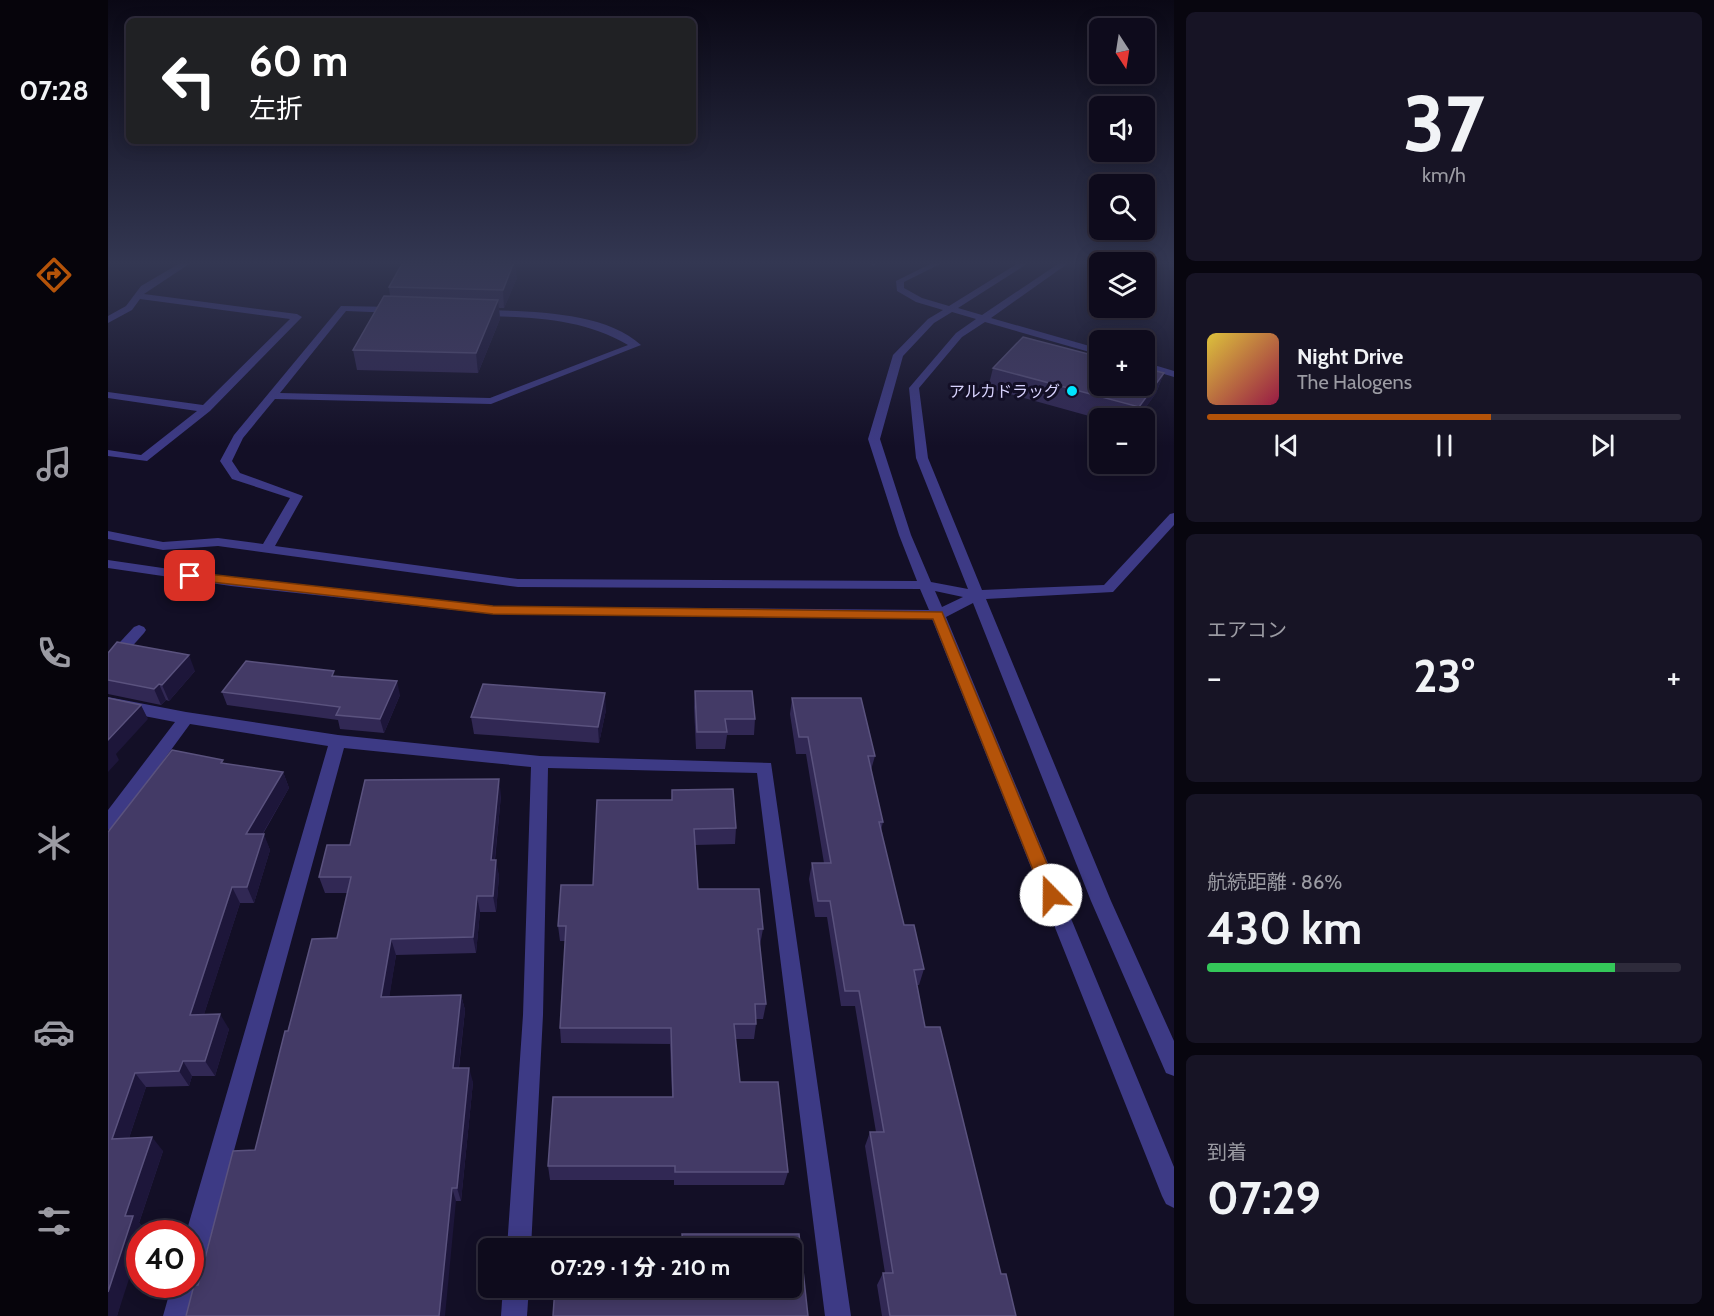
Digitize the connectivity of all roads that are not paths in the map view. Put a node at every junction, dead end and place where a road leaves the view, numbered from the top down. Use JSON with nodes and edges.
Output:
{"nodes":[{"id":1,"x":291,"y":323,"type":"edge"},
{"id":2,"x":332,"y":323,"type":"edge"},
{"id":3,"x":587,"y":323,"type":"edge"},
{"id":4,"x":929,"y":323,"type":"edge"},
{"id":5,"x":974,"y":323,"type":"edge"},
{"id":6,"x":1001,"y":323,"type":"edge"},
{"id":7,"x":1089,"y":349,"type":"edge"},
{"id":8,"x":1155,"y":369,"type":"edge"},
{"id":9,"x":1174,"y":374,"type":"edge"},
{"id":10,"x":108,"y":395,"type":"edge"},
{"id":11,"x":274,"y":396,"type":"junction"},
{"id":12,"x":206,"y":409,"type":"junction"},
{"id":13,"x":108,"y":453,"type":"edge"},
{"id":14,"x":1174,"y":517,"type":"edge"},
{"id":15,"x":108,"y":535,"type":"edge"},
{"id":16,"x":267,"y":549,"type":"junction"},
{"id":17,"x":108,"y":564,"type":"edge"},
{"id":18,"x":926,"y":585,"type":"junction"},
{"id":19,"x":977,"y":595,"type":"junction"},
{"id":20,"x":938,"y":615,"type":"junction"},
{"id":21,"x":139,"y":630,"type":"dead end"},
{"id":22,"x":108,"y":664,"type":"edge"},
{"id":23,"x":108,"y":703,"type":"edge"},
{"id":24,"x":186,"y":718,"type":"junction"},
{"id":25,"x":338,"y":741,"type":"junction"},
{"id":26,"x":540,"y":762,"type":"junction"},
{"id":27,"x":108,"y":824,"type":"edge"},
{"id":28,"x":1174,"y":1065,"type":"edge"},
{"id":29,"x":1174,"y":1196,"type":"edge"},
{"id":30,"x":202,"y":1220,"type":"edge"},
{"id":31,"x":520,"y":1238,"type":"edge"},
{"id":32,"x":181,"y":1298,"type":"edge"},
{"id":33,"x":515,"y":1298,"type":"edge"},
{"id":34,"x":176,"y":1316,"type":"edge"},
{"id":35,"x":514,"y":1316,"type":"edge"},
{"id":36,"x":838,"y":1316,"type":"edge"}],
"edges":[{"from":1,"to":12,"type":"street"},
{"from":2,"to":11,"type":"street"},
{"from":3,"to":11,"type":"street"},
{"from":4,"to":18,"type":"street"},
{"from":5,"to":19,"type":"street"},
{"from":6,"to":7,"type":"street"},
{"from":8,"to":9,"type":"street"},
{"from":10,"to":12,"type":"street"},
{"from":11,"to":16,"type":"street"},
{"from":12,"to":13,"type":"street"},
{"from":14,"to":19,"type":"street"},
{"from":15,"to":16,"type":"street"},
{"from":16,"to":18,"type":"street"},
{"from":17,"to":20,"type":"street"},
{"from":18,"to":19,"type":"street"},
{"from":18,"to":20,"type":"street"},
{"from":19,"to":20,"type":"street"},
{"from":19,"to":28,"type":"street"},
{"from":20,"to":29,"type":"street"},
{"from":21,"to":22,"type":"street"},
{"from":23,"to":24,"type":"street"},
{"from":24,"to":25,"type":"street"},
{"from":24,"to":27,"type":"street"},
{"from":25,"to":26,"type":"street"},
{"from":25,"to":30,"type":"street"},
{"from":26,"to":31,"type":"street"},
{"from":26,"to":36,"type":"street"},
{"from":32,"to":34,"type":"street"},
{"from":33,"to":35,"type":"street"}]}
